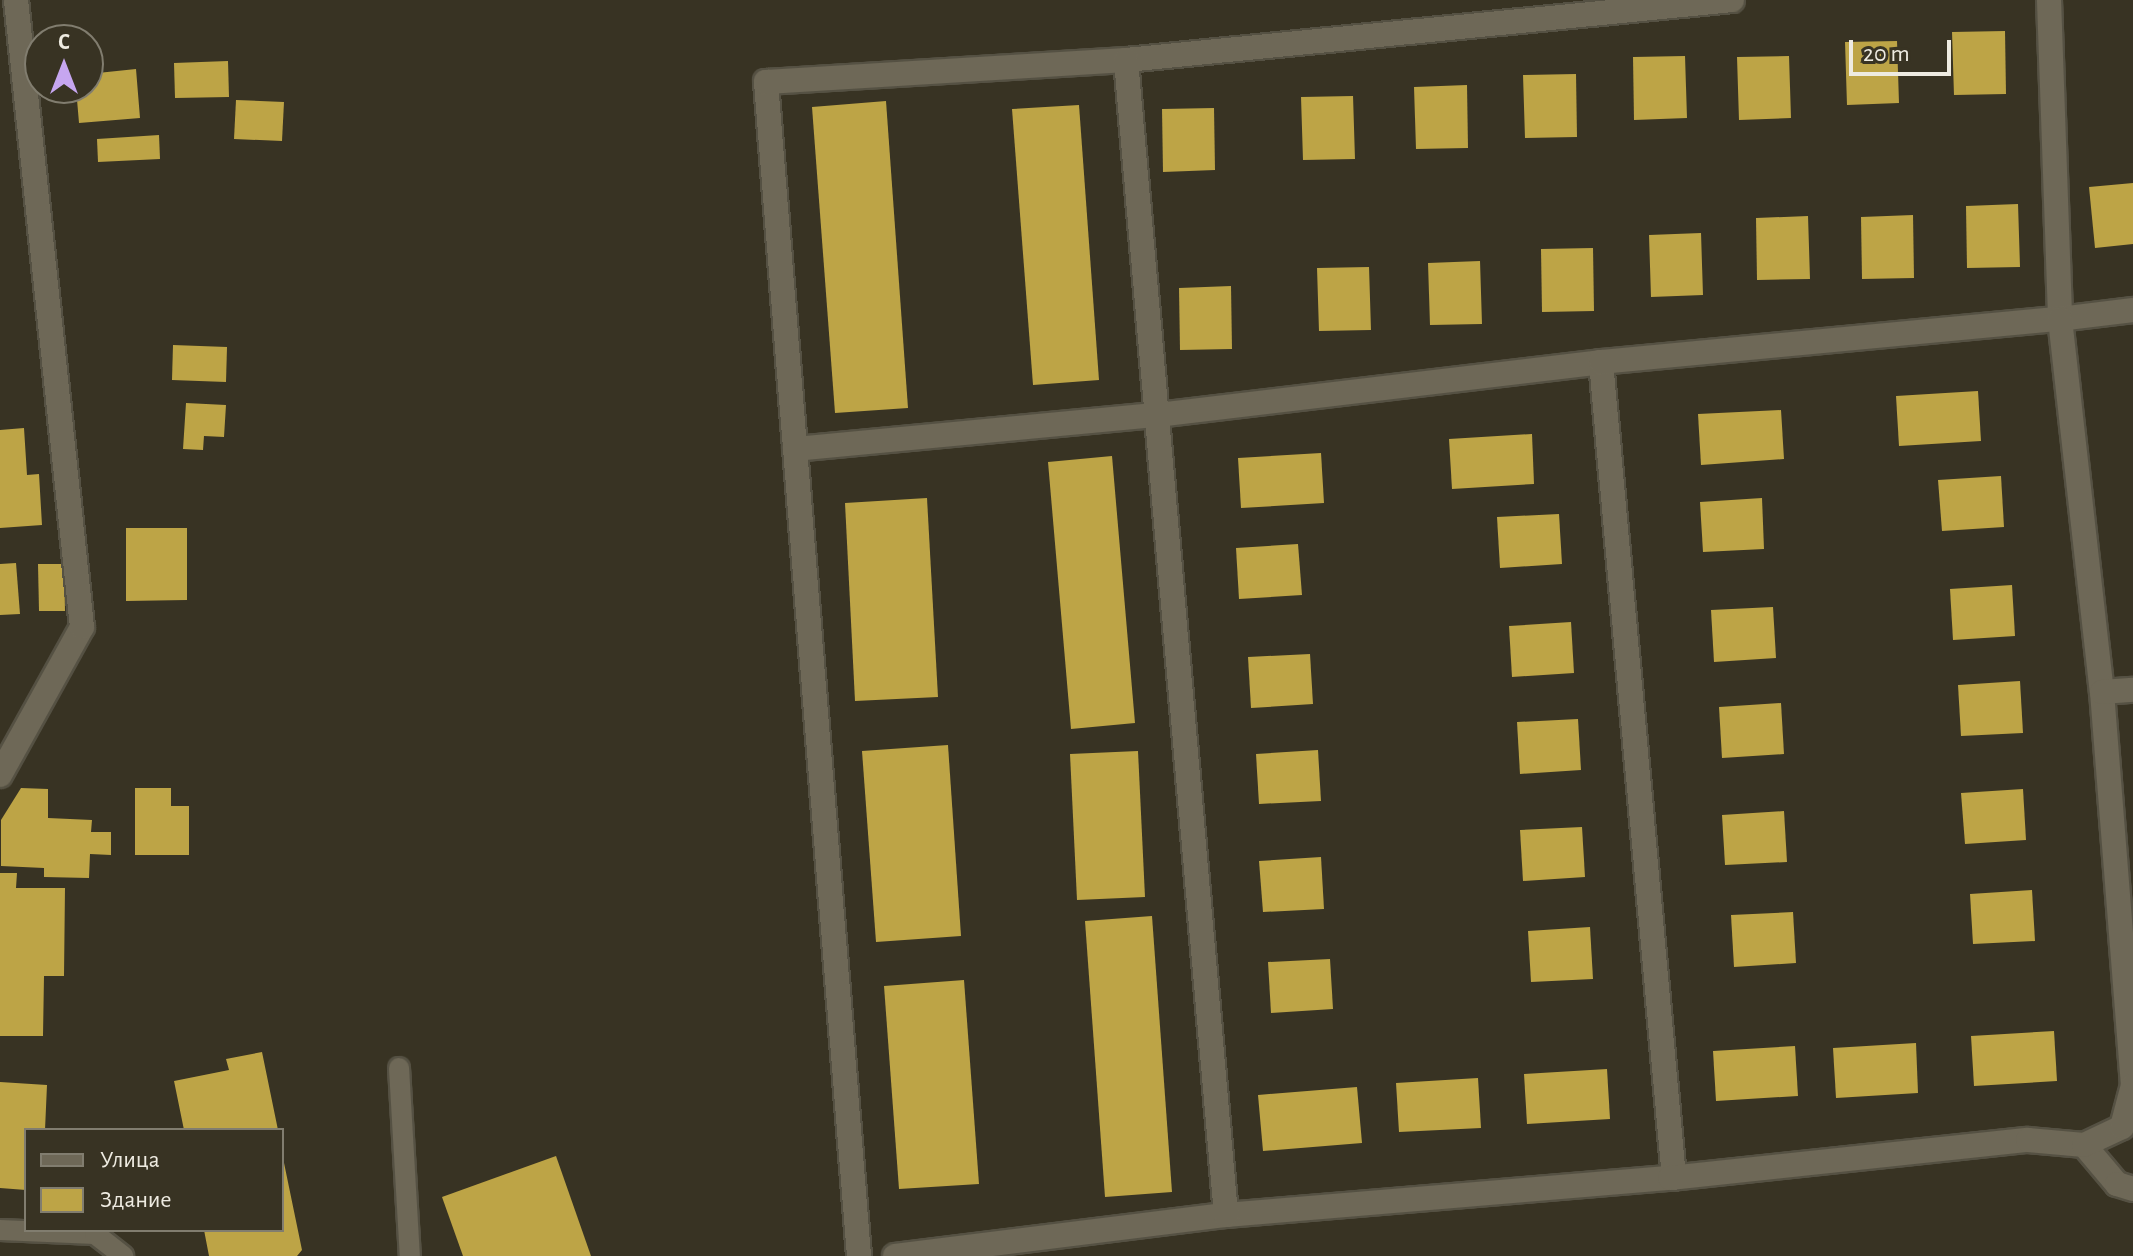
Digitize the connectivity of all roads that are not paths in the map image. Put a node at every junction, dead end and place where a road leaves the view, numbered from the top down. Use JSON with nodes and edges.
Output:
{"nodes":[{"id":1,"x":16,"y":0,"type":"edge"},
{"id":2,"x":1732,"y":0,"type":"edge"},
{"id":3,"x":2049,"y":0,"type":"edge"},
{"id":4,"x":10,"y":60,"type":"edge"},
{"id":5,"x":1126,"y":60,"type":"junction"},
{"id":6,"x":2133,"y":310,"type":"edge"},
{"id":7,"x":2060,"y":319,"type":"junction"},
{"id":8,"x":1601,"y":362,"type":"junction"},
{"id":9,"x":1158,"y":415,"type":"junction"},
{"id":10,"x":795,"y":449,"type":"junction"},
{"id":11,"x":2133,"y":690,"type":"edge"},
{"id":12,"x":2102,"y":692,"type":"junction"},
{"id":13,"x":0,"y":775,"type":"edge"},
{"id":14,"x":399,"y":1068,"type":"dead end"},
{"id":15,"x":2133,"y":1085,"type":"edge"},
{"id":16,"x":2084,"y":1145,"type":"junction"},
{"id":17,"x":1674,"y":1178,"type":"junction"},
{"id":18,"x":2133,"y":1189,"type":"edge"},
{"id":19,"x":1226,"y":1215,"type":"junction"},
{"id":20,"x":0,"y":1230,"type":"edge"},
{"id":21,"x":24,"y":1231,"type":"edge"},
{"id":22,"x":48,"y":1232,"type":"edge"},
{"id":23,"x":123,"y":1256,"type":"edge"},
{"id":24,"x":410,"y":1256,"type":"edge"},
{"id":25,"x":859,"y":1256,"type":"edge"},
{"id":26,"x":895,"y":1256,"type":"edge"}],
"edges":[{"from":1,"to":4,"type":"street"},
{"from":2,"to":5,"type":"street"},
{"from":3,"to":7,"type":"street"},
{"from":4,"to":13,"type":"street"},
{"from":5,"to":9,"type":"street"},
{"from":5,"to":10,"type":"street"},
{"from":6,"to":7,"type":"street"},
{"from":7,"to":8,"type":"street"},
{"from":7,"to":12,"type":"street"},
{"from":8,"to":9,"type":"street"},
{"from":8,"to":17,"type":"street"},
{"from":9,"to":10,"type":"street"},
{"from":9,"to":19,"type":"street"},
{"from":10,"to":25,"type":"street"},
{"from":11,"to":12,"type":"street"},
{"from":12,"to":15,"type":"street"},
{"from":14,"to":24,"type":"lane"},
{"from":15,"to":16,"type":"street"},
{"from":16,"to":17,"type":"street"},
{"from":16,"to":18,"type":"street"},
{"from":17,"to":19,"type":"street"},
{"from":19,"to":26,"type":"street"},
{"from":20,"to":21,"type":"lane"},
{"from":22,"to":23,"type":"lane"}]}
